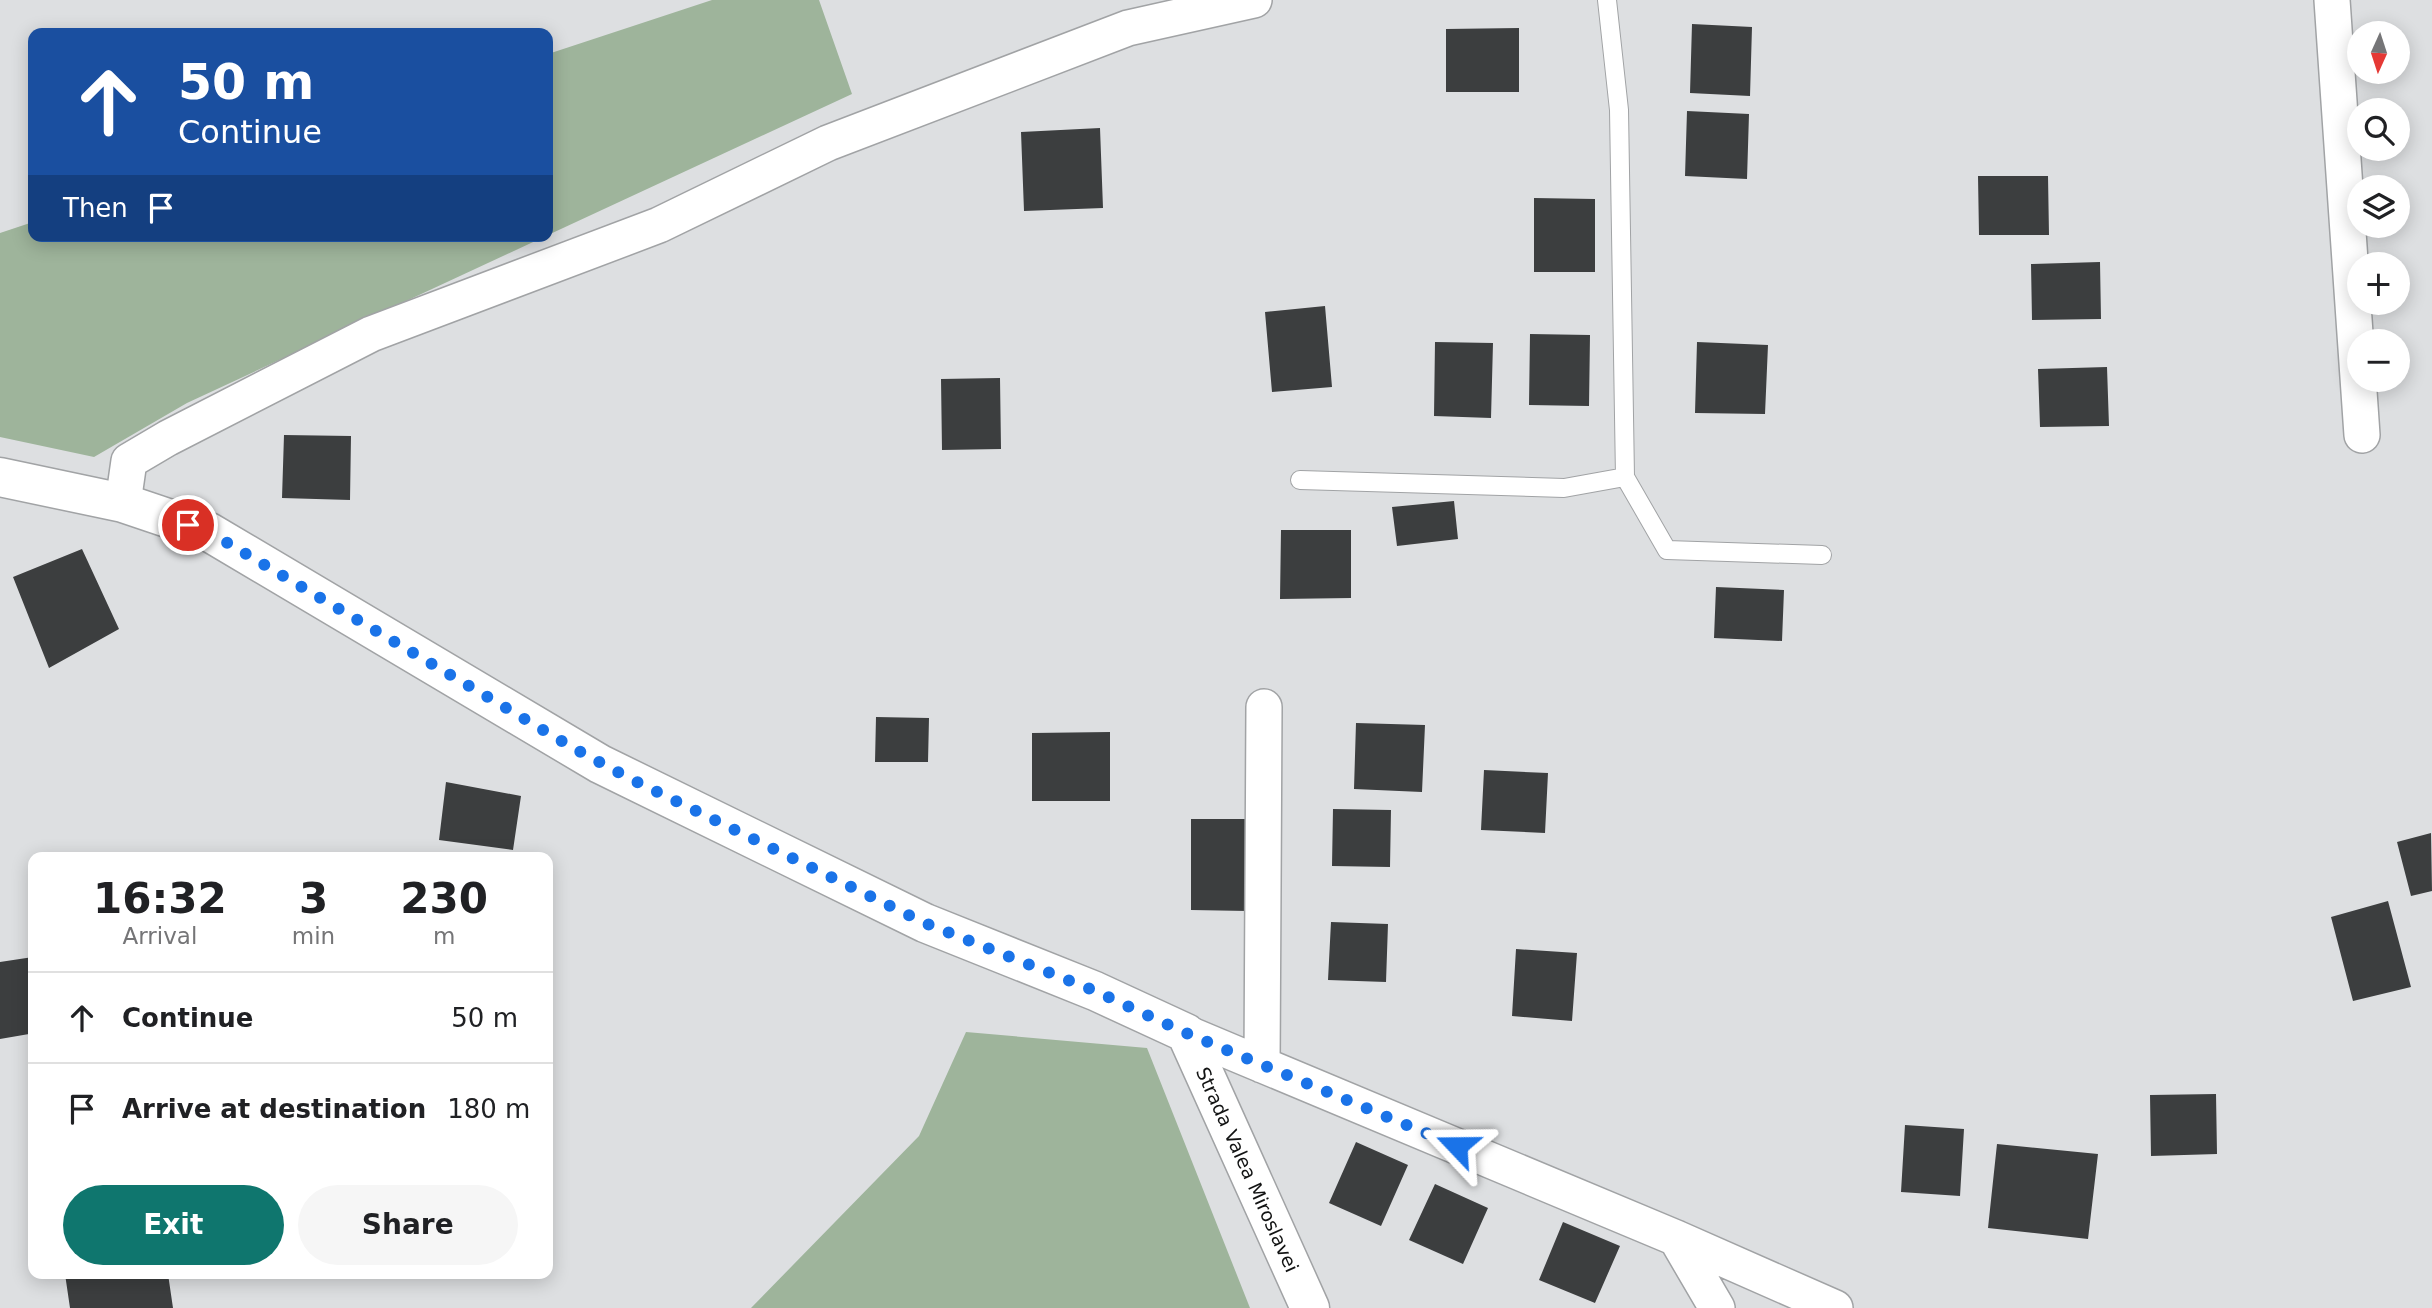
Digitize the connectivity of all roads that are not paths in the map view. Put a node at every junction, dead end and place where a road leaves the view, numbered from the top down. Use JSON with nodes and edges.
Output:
{"nodes":[{"id":1,"x":1254,"y":0,"type":"edge"},
{"id":2,"x":1607,"y":0,"type":"edge"},
{"id":3,"x":2332,"y":0,"type":"edge"},
{"id":4,"x":2362,"y":435,"type":"dead end"},
{"id":5,"x":0,"y":477,"type":"edge"},
{"id":6,"x":1625,"y":477,"type":"junction"},
{"id":7,"x":1300,"y":480,"type":"dead end"},
{"id":8,"x":123,"y":503,"type":"junction"},
{"id":9,"x":1822,"y":555,"type":"dead end"},
{"id":10,"x":1264,"y":707,"type":"dead end"},
{"id":11,"x":1186,"y":1033,"type":"junction"},
{"id":12,"x":1262,"y":1065,"type":"junction"},
{"id":13,"x":1676,"y":1238,"type":"junction"},
{"id":14,"x":1310,"y":1308,"type":"edge"},
{"id":15,"x":1717,"y":1308,"type":"edge"},
{"id":16,"x":1835,"y":1308,"type":"edge"}],
"edges":[{"from":1,"to":8,"type":"street"},
{"from":2,"to":6,"type":"lane"},
{"from":3,"to":4,"type":"street"},
{"from":5,"to":8,"type":"street"},
{"from":6,"to":7,"type":"lane"},
{"from":6,"to":9,"type":"lane"},
{"from":8,"to":11,"type":"street"},
{"from":10,"to":12,"type":"street"},
{"from":11,"to":12,"type":"street"},
{"from":11,"to":14,"type":"street","name":"Strada Valea Miroslavei"},
{"from":12,"to":13,"type":"street"},
{"from":13,"to":15,"type":"street"},
{"from":13,"to":16,"type":"street"}]}
